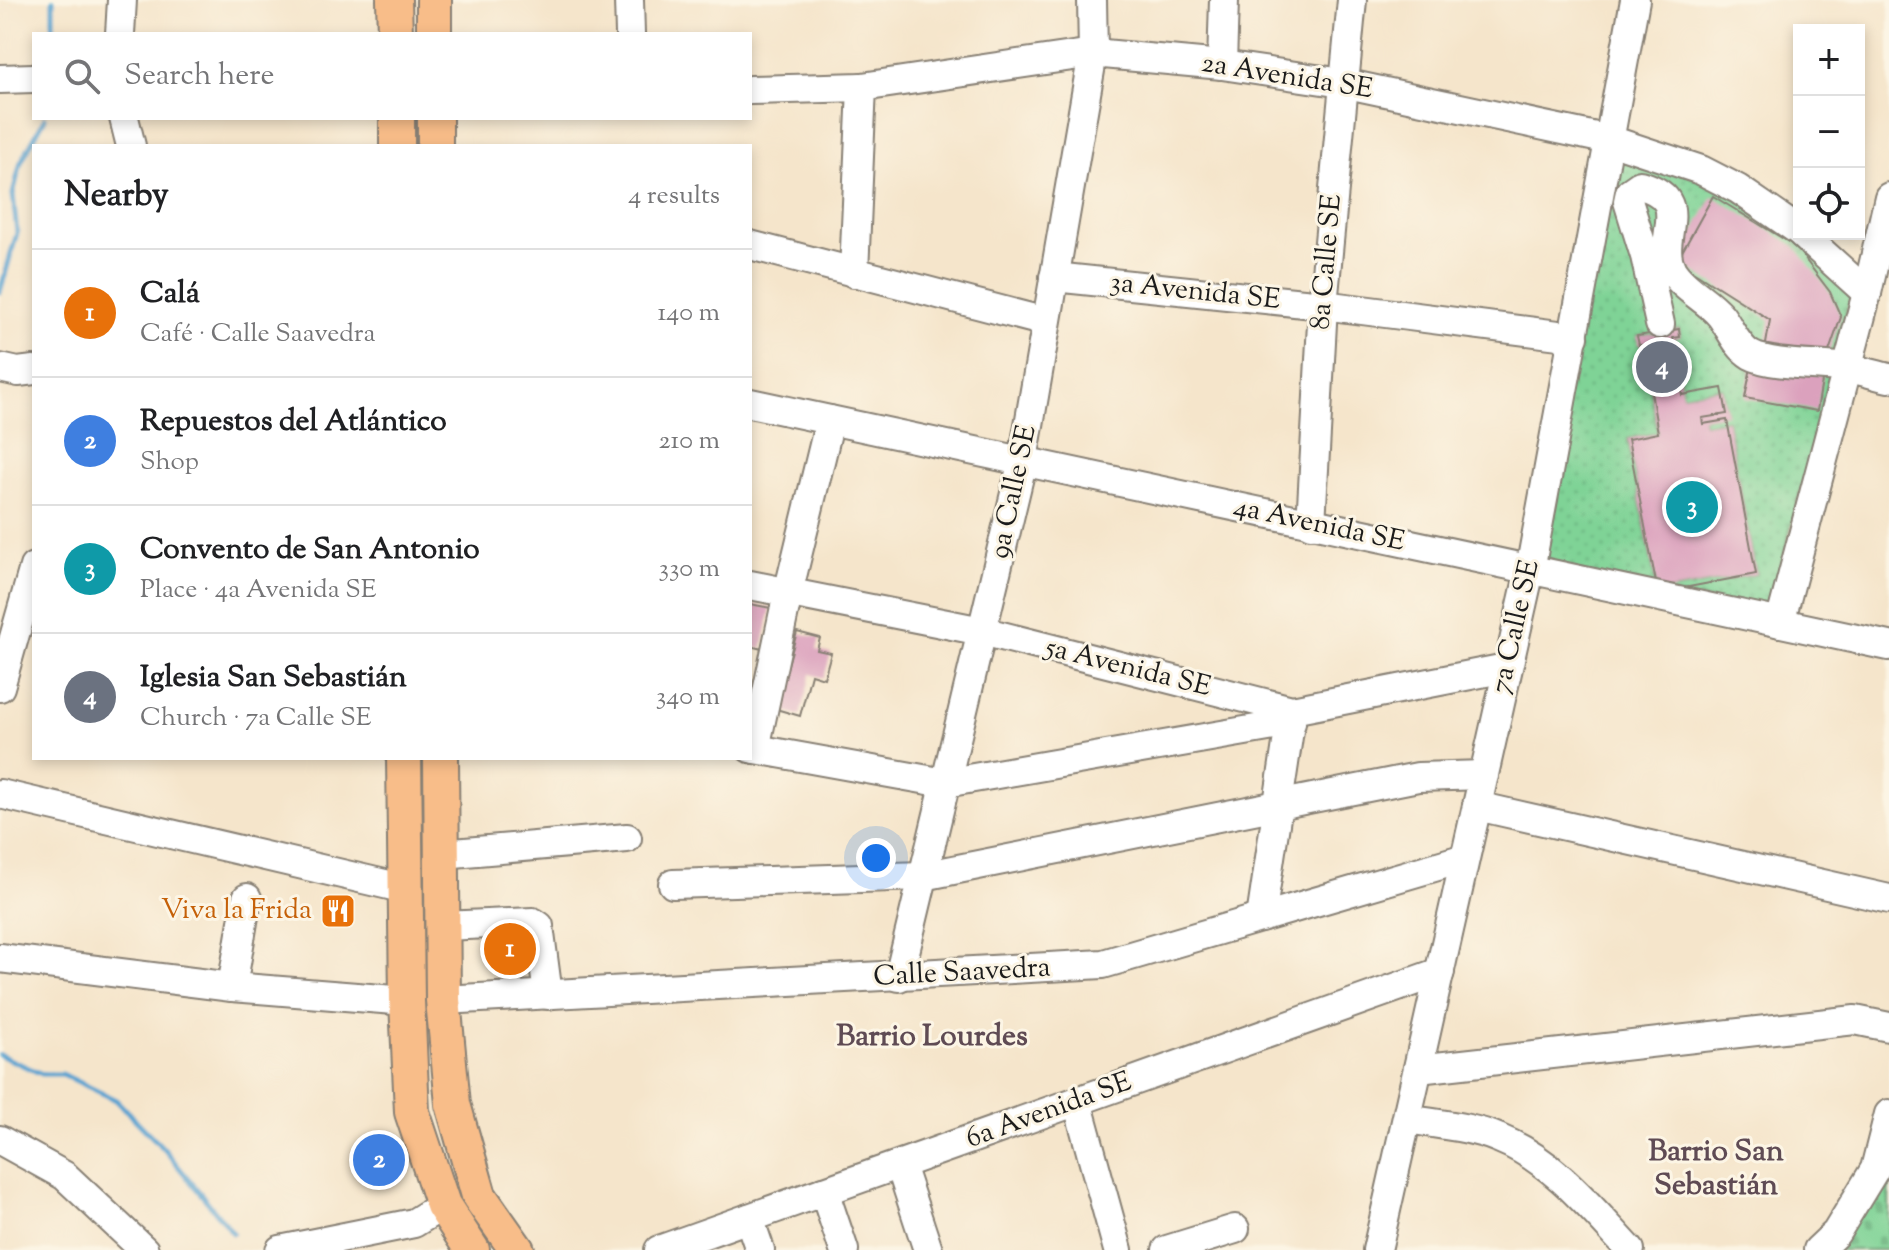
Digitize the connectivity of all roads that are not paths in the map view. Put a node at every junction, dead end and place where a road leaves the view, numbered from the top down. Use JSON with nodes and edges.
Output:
{"nodes":[{"id":1,"x":122,"y":0,"type":"edge"},
{"id":2,"x":394,"y":0,"type":"edge"},
{"id":3,"x":434,"y":0,"type":"edge"},
{"id":4,"x":629,"y":0,"type":"edge"},
{"id":5,"x":1092,"y":0,"type":"edge"},
{"id":6,"x":1224,"y":0,"type":"edge"},
{"id":7,"x":1352,"y":0,"type":"edge"},
{"id":8,"x":1635,"y":0,"type":"edge"},
{"id":9,"x":120,"y":32,"type":"edge"},
{"id":10,"x":395,"y":32,"type":"edge"},
{"id":11,"x":434,"y":32,"type":"edge"},
{"id":12,"x":630,"y":32,"type":"edge"},
{"id":13,"x":1093,"y":53,"type":"junction"},
{"id":14,"x":1222,"y":65,"type":"junction"},
{"id":15,"x":32,"y":78,"type":"edge"},
{"id":16,"x":0,"y":79,"type":"edge"},
{"id":17,"x":1343,"y":83,"type":"junction"},
{"id":18,"x":862,"y":87,"type":"junction"},
{"id":19,"x":752,"y":90,"type":"edge"},
{"id":20,"x":124,"y":120,"type":"edge"},
{"id":21,"x":397,"y":120,"type":"edge"},
{"id":22,"x":435,"y":120,"type":"edge"},
{"id":23,"x":1610,"y":140,"type":"junction"},
{"id":24,"x":130,"y":144,"type":"edge"},
{"id":25,"x":397,"y":144,"type":"edge"},
{"id":26,"x":435,"y":144,"type":"edge"},
{"id":27,"x":1889,"y":197,"type":"edge"},
{"id":28,"x":1793,"y":227,"type":"edge"},
{"id":29,"x":1809,"y":240,"type":"edge"},
{"id":30,"x":752,"y":246,"type":"edge"},
{"id":31,"x":854,"y":273,"type":"junction"},
{"id":32,"x":1054,"y":277,"type":"junction"},
{"id":33,"x":1867,"y":293,"type":"junction"},
{"id":34,"x":1323,"y":305,"type":"junction"},
{"id":35,"x":1046,"y":322,"type":"junction"},
{"id":36,"x":1660,"y":324,"type":"dead end"},
{"id":37,"x":1574,"y":337,"type":"junction"},
{"id":38,"x":0,"y":368,"type":"edge"},
{"id":39,"x":1848,"y":368,"type":"junction"},
{"id":40,"x":32,"y":370,"type":"edge"},
{"id":41,"x":1889,"y":378,"type":"edge"},
{"id":42,"x":752,"y":403,"type":"edge"},
{"id":43,"x":830,"y":420,"type":"junction"},
{"id":44,"x":1023,"y":460,"type":"junction"},
{"id":45,"x":1311,"y":524,"type":"junction"},
{"id":46,"x":1530,"y":570,"type":"junction"},
{"id":47,"x":32,"y":571,"type":"edge"},
{"id":48,"x":752,"y":585,"type":"edge"},
{"id":49,"x":788,"y":593,"type":"junction"},
{"id":50,"x":10,"y":615,"type":"edge"},
{"id":51,"x":1780,"y":623,"type":"junction"},
{"id":52,"x":982,"y":631,"type":"junction"},
{"id":53,"x":1889,"y":646,"type":"edge"},
{"id":54,"x":1506,"y":668,"type":"junction"},
{"id":55,"x":0,"y":687,"type":"edge"},
{"id":56,"x":1291,"y":716,"type":"junction"},
{"id":57,"x":753,"y":749,"type":"edge"},
{"id":58,"x":404,"y":760,"type":"edge"},
{"id":59,"x":441,"y":760,"type":"edge"},
{"id":60,"x":1484,"y":775,"type":"junction"},
{"id":61,"x":945,"y":783,"type":"junction"},
{"id":62,"x":0,"y":794,"type":"edge"},
{"id":63,"x":1477,"y":806,"type":"junction"},
{"id":64,"x":1276,"y":807,"type":"junction"},
{"id":65,"x":627,"y":838,"type":"dead end"},
{"id":66,"x":442,"y":854,"type":"junction"},
{"id":67,"x":1465,"y":858,"type":"junction"},
{"id":68,"x":923,"y":876,"type":"junction"},
{"id":69,"x":673,"y":884,"type":"dead end"},
{"id":70,"x":406,"y":889,"type":"junction"},
{"id":71,"x":247,"y":898,"type":"dead end"},
{"id":72,"x":1889,"y":899,"type":"edge"},
{"id":73,"x":1261,"y":918,"type":"junction"},
{"id":74,"x":443,"y":926,"type":"junction"},
{"id":75,"x":0,"y":958,"type":"edge"},
{"id":76,"x":1440,"y":972,"type":"junction"},
{"id":77,"x":899,"y":977,"type":"junction"},
{"id":78,"x":232,"y":987,"type":"junction"},
{"id":79,"x":548,"y":995,"type":"junction"},
{"id":80,"x":443,"y":1000,"type":"junction"},
{"id":81,"x":407,"y":1001,"type":"junction"},
{"id":82,"x":1889,"y":1027,"type":"edge"},
{"id":83,"x":1418,"y":1069,"type":"junction"},
{"id":84,"x":1077,"y":1101,"type":"junction"},
{"id":85,"x":1889,"y":1114,"type":"edge"},
{"id":86,"x":1407,"y":1119,"type":"junction"},
{"id":87,"x":0,"y":1140,"type":"edge"},
{"id":88,"x":900,"y":1165,"type":"junction"},
{"id":89,"x":824,"y":1191,"type":"junction"},
{"id":90,"x":443,"y":1205,"type":"junction"},
{"id":91,"x":749,"y":1218,"type":"junction"},
{"id":92,"x":1224,"y":1238,"type":"edge"},
{"id":93,"x":1382,"y":1247,"type":"edge"},
{"id":94,"x":144,"y":1250,"type":"edge"},
{"id":95,"x":280,"y":1250,"type":"edge"},
{"id":96,"x":472,"y":1250,"type":"edge"},
{"id":97,"x":517,"y":1250,"type":"edge"},
{"id":98,"x":659,"y":1250,"type":"edge"},
{"id":99,"x":760,"y":1250,"type":"edge"},
{"id":100,"x":844,"y":1250,"type":"edge"},
{"id":101,"x":928,"y":1250,"type":"edge"},
{"id":102,"x":1118,"y":1250,"type":"edge"},
{"id":103,"x":1167,"y":1250,"type":"edge"},
{"id":104,"x":1630,"y":1250,"type":"edge"},
{"id":105,"x":1818,"y":1250,"type":"edge"}],
"edges":[{"from":1,"to":9,"type":"street"},
{"from":2,"to":10,"type":"main road"},
{"from":3,"to":11,"type":"main road"},
{"from":4,"to":12,"type":"street"},
{"from":5,"to":13,"type":"street","name":"9a Calle SE"},
{"from":6,"to":14,"type":"street"},
{"from":7,"to":17,"type":"street","name":"8a Calle SE"},
{"from":8,"to":23,"type":"street","name":"7a Calle SE"},
{"from":13,"to":14,"type":"street","name":"2a Avenida SE"},
{"from":13,"to":18,"type":"street","name":"2a Avenida SE"},
{"from":13,"to":32,"type":"street","name":"9a Calle SE"},
{"from":14,"to":17,"type":"street","name":"2a Avenida SE"},
{"from":15,"to":16,"type":"street"},
{"from":17,"to":23,"type":"street","name":"2a Avenida SE"},
{"from":17,"to":34,"type":"street","name":"8a Calle SE"},
{"from":18,"to":19,"type":"street","name":"2a Avenida SE"},
{"from":18,"to":31,"type":"street"},
{"from":20,"to":24,"type":"street"},
{"from":21,"to":25,"type":"main road"},
{"from":22,"to":26,"type":"main road"},
{"from":23,"to":28,"type":"street","name":"2a Avenida SE"},
{"from":23,"to":37,"type":"street","name":"7a Calle SE"},
{"from":27,"to":33,"type":"street"},
{"from":29,"to":33,"type":"street","name":"2a Avenida SE"},
{"from":30,"to":31,"type":"street"},
{"from":31,"to":35,"type":"street"},
{"from":32,"to":34,"type":"street","name":"3a Avenida SE"},
{"from":32,"to":35,"type":"street","name":"9a Calle SE"},
{"from":33,"to":39,"type":"street"},
{"from":34,"to":37,"type":"street","name":"3a Avenida SE"},
{"from":34,"to":45,"type":"street","name":"8a Calle SE"},
{"from":35,"to":44,"type":"street","name":"9a Calle SE"},
{"from":36,"to":39,"type":"street"},
{"from":37,"to":46,"type":"street","name":"7a Calle SE"},
{"from":38,"to":40,"type":"street"},
{"from":39,"to":41,"type":"street"},
{"from":39,"to":51,"type":"street"},
{"from":42,"to":43,"type":"street","name":"4a Avenida SE"},
{"from":43,"to":44,"type":"street","name":"4a Avenida SE"},
{"from":43,"to":49,"type":"street"},
{"from":44,"to":45,"type":"street","name":"4a Avenida SE"},
{"from":44,"to":52,"type":"street","name":"9a Calle SE"},
{"from":45,"to":46,"type":"street","name":"4a Avenida SE"},
{"from":46,"to":51,"type":"street","name":"4a Avenida SE"},
{"from":46,"to":54,"type":"street","name":"7a Calle SE"},
{"from":47,"to":50,"type":"street"},
{"from":48,"to":49,"type":"street","name":"5a Avenida SE"},
{"from":49,"to":52,"type":"street","name":"5a Avenida SE"},
{"from":49,"to":57,"type":"street"},
{"from":50,"to":55,"type":"street"},
{"from":51,"to":53,"type":"street","name":"4a Avenida SE"},
{"from":52,"to":56,"type":"street","name":"5a Avenida SE"},
{"from":52,"to":61,"type":"street","name":"9a Calle SE"},
{"from":54,"to":56,"type":"street","name":"5a Avenida SE"},
{"from":54,"to":60,"type":"street","name":"7a Calle SE"},
{"from":56,"to":61,"type":"street"},
{"from":56,"to":64,"type":"street"},
{"from":57,"to":61,"type":"street"},
{"from":58,"to":70,"type":"main road"},
{"from":59,"to":66,"type":"main road"},
{"from":60,"to":63,"type":"street","name":"7a Calle SE"},
{"from":60,"to":64,"type":"street"},
{"from":61,"to":68,"type":"street","name":"9a Calle SE"},
{"from":62,"to":70,"type":"street"},
{"from":63,"to":67,"type":"street","name":"7a Calle SE"},
{"from":63,"to":72,"type":"street"},
{"from":64,"to":68,"type":"street"},
{"from":64,"to":73,"type":"street"},
{"from":65,"to":66,"type":"street"},
{"from":66,"to":74,"type":"main road"},
{"from":67,"to":73,"type":"street","name":"Calle Saavedra"},
{"from":67,"to":76,"type":"street","name":"7a Calle SE"},
{"from":68,"to":69,"type":"street"},
{"from":68,"to":77,"type":"street","name":"9a Calle SE"},
{"from":70,"to":81,"type":"main road"},
{"from":71,"to":78,"type":"street"},
{"from":73,"to":77,"type":"street","name":"Calle Saavedra"},
{"from":74,"to":79,"type":"street"},
{"from":74,"to":80,"type":"main road"},
{"from":75,"to":78,"type":"street"},
{"from":76,"to":83,"type":"street","name":"7a Calle SE"},
{"from":76,"to":84,"type":"street","name":"6a Avenida SE"},
{"from":77,"to":79,"type":"street","name":"Calle Saavedra"},
{"from":78,"to":81,"type":"street"},
{"from":79,"to":80,"type":"street","name":"Calle Saavedra"},
{"from":80,"to":97,"type":"main road"},
{"from":81,"to":90,"type":"main road"},
{"from":82,"to":83,"type":"street"},
{"from":83,"to":86,"type":"street","name":"7a Calle SE"},
{"from":84,"to":88,"type":"street","name":"6a Avenida SE"},
{"from":84,"to":102,"type":"street"},
{"from":85,"to":105,"type":"street"},
{"from":86,"to":93,"type":"street","name":"7a Calle SE"},
{"from":86,"to":104,"type":"street"},
{"from":87,"to":94,"type":"street"},
{"from":88,"to":89,"type":"street","name":"6a Avenida SE"},
{"from":88,"to":101,"type":"street"},
{"from":89,"to":91,"type":"street","name":"6a Avenida SE"},
{"from":89,"to":100,"type":"street"},
{"from":90,"to":95,"type":"street"},
{"from":90,"to":96,"type":"main road"},
{"from":91,"to":98,"type":"street","name":"6a Avenida SE"},
{"from":91,"to":99,"type":"street"},
{"from":92,"to":103,"type":"street"}]}
